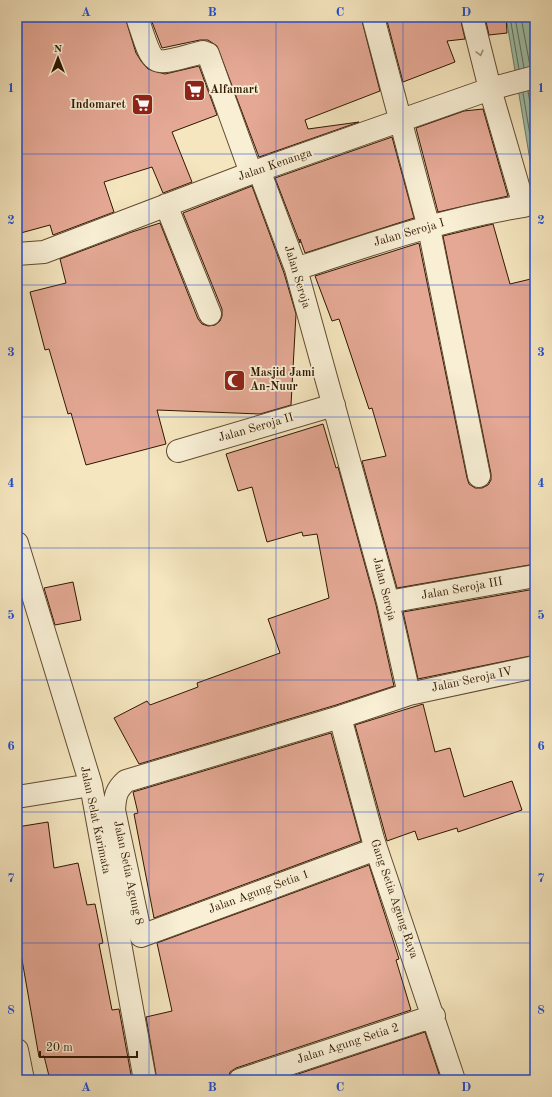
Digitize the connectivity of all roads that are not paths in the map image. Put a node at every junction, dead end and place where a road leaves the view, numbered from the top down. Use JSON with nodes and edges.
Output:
{"nodes":[{"id":1,"x":137,"y":17,"type":"edge"},
{"id":2,"x":373,"y":17,"type":"edge"},
{"id":3,"x":472,"y":17,"type":"edge"},
{"id":4,"x":535,"y":77,"type":"edge"},
{"id":5,"x":500,"y":87,"type":"junction"},
{"id":6,"x":400,"y":121,"type":"junction"},
{"id":7,"x":255,"y":172,"type":"junction"},
{"id":8,"x":166,"y":205,"type":"junction"},
{"id":9,"x":429,"y":228,"type":"junction"},
{"id":10,"x":17,"y":254,"type":"edge"},
{"id":11,"x":296,"y":269,"type":"junction"},
{"id":12,"x":210,"y":314,"type":"dead end"},
{"id":13,"x":334,"y":406,"type":"junction"},
{"id":14,"x":178,"y":451,"type":"dead end"},
{"id":15,"x":479,"y":476,"type":"dead end"},
{"id":16,"x":17,"y":543,"type":"edge"},
{"id":17,"x":535,"y":576,"type":"edge"},
{"id":18,"x":388,"y":602,"type":"junction"},
{"id":19,"x":535,"y":667,"type":"edge"},
{"id":20,"x":409,"y":694,"type":"junction"},
{"id":21,"x":340,"y":717,"type":"junction"},
{"id":22,"x":91,"y":786,"type":"junction"},
{"id":23,"x":17,"y":797,"type":"edge"},
{"id":24,"x":376,"y":849,"type":"junction"},
{"id":25,"x":141,"y":936,"type":"joint"},
{"id":26,"x":434,"y":1016,"type":"junction"},
{"id":27,"x":17,"y":1050,"type":"edge"},
{"id":28,"x":23,"y":1080,"type":"edge"},
{"id":29,"x":145,"y":1080,"type":"edge"},
{"id":30,"x":240,"y":1080,"type":"edge"},
{"id":31,"x":454,"y":1080,"type":"edge"}],
"edges":[{"from":1,"to":7,"type":"street","name":"Jalan Seroja"},
{"from":2,"to":6,"type":"street"},
{"from":3,"to":5,"type":"street","one_way":true},
{"from":4,"to":5,"type":"street","name":"Jalan Kenanga"},
{"from":5,"to":6,"type":"street","name":"Jalan Kenanga"},
{"from":5,"to":9,"type":"street","name":"Jalan Seroja I"},
{"from":6,"to":7,"type":"street","name":"Jalan Kenanga"},
{"from":6,"to":9,"type":"street"},
{"from":7,"to":8,"type":"street","name":"Jalan Kenanga"},
{"from":7,"to":11,"type":"street","name":"Jalan Seroja"},
{"from":8,"to":10,"type":"street","name":"Jalan Kenanga"},
{"from":8,"to":12,"type":"street"},
{"from":9,"to":11,"type":"street","name":"Jalan Seroja I"},
{"from":9,"to":15,"type":"street"},
{"from":11,"to":13,"type":"street","name":"Jalan Seroja"},
{"from":13,"to":14,"type":"street","name":"Jalan Seroja II"},
{"from":13,"to":18,"type":"street","name":"Jalan Seroja"},
{"from":16,"to":22,"type":"street","name":"Jalan Selat Karimata"},
{"from":17,"to":18,"type":"street","name":"Jalan Seroja III"},
{"from":18,"to":20,"type":"street","name":"Jalan Seroja"},
{"from":19,"to":20,"type":"street","name":"Jalan Seroja IV"},
{"from":20,"to":21,"type":"street"},
{"from":21,"to":24,"type":"street","name":"Gang Setia Agung Raya"},
{"from":21,"to":25,"type":"street","name":"Jalan Setia Agung 8"},
{"from":22,"to":23,"type":"street"},
{"from":22,"to":29,"type":"street","name":"Jalan Selat Karimata"},
{"from":24,"to":25,"type":"street","name":"Jalan Agung Setia 1"},
{"from":24,"to":26,"type":"street","name":"Gang Setia Agung Raya"},
{"from":26,"to":30,"type":"street","name":"Jalan Agung Setia 2"},
{"from":26,"to":31,"type":"street","name":"Gang Setia Agung Raya"},
{"from":27,"to":28,"type":"street"}]}
